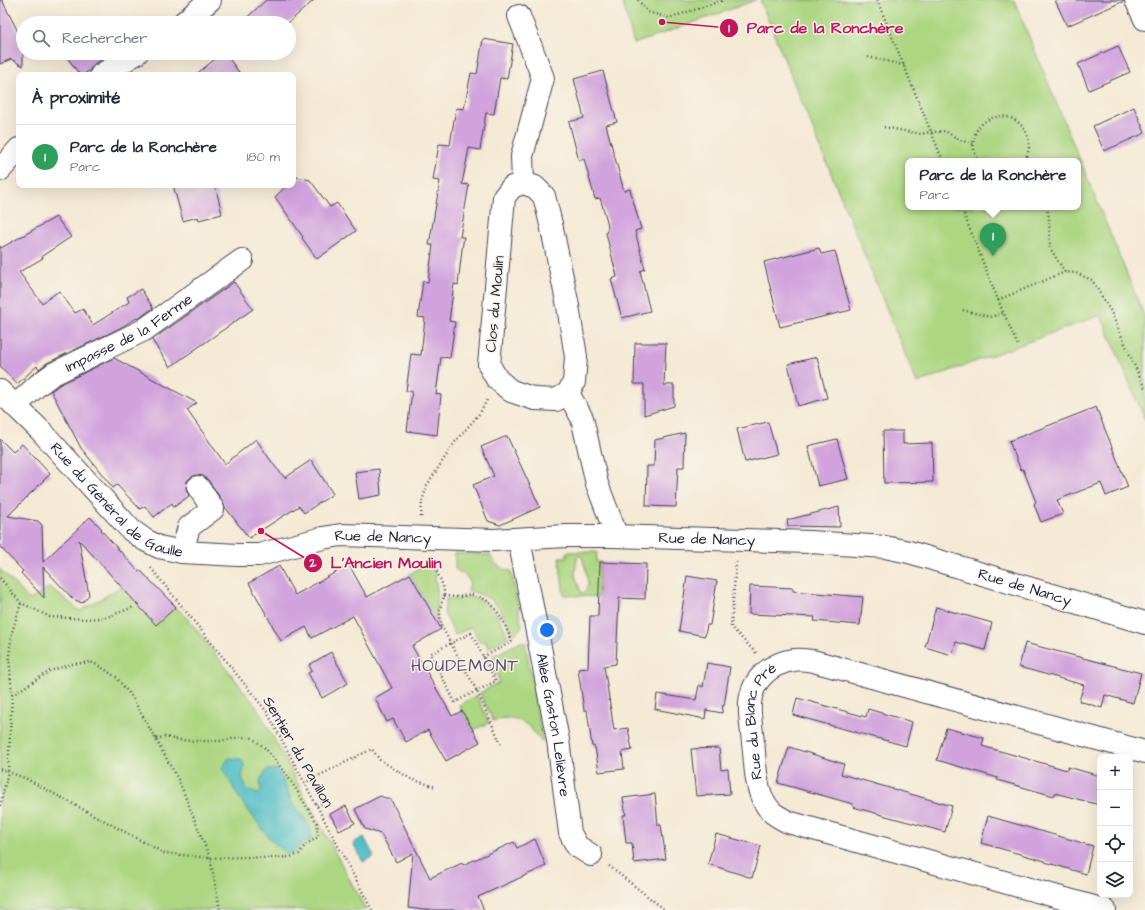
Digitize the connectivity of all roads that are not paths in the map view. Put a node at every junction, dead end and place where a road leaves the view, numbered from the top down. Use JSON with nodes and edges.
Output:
{"nodes":[{"id":1,"x":210,"y":0,"type":"edge"},
{"id":2,"x":1136,"y":0,"type":"edge"},
{"id":3,"x":191,"y":16,"type":"edge"},
{"id":4,"x":518,"y":16,"type":"dead end"},
{"id":5,"x":1145,"y":19,"type":"edge"},
{"id":6,"x":126,"y":60,"type":"edge"},
{"id":7,"x":106,"y":72,"type":"edge"},
{"id":8,"x":16,"y":152,"type":"edge"},
{"id":9,"x":0,"y":170,"type":"edge"},
{"id":10,"x":523,"y":183,"type":"junction"},
{"id":11,"x":242,"y":260,"type":"dead end"},
{"id":12,"x":568,"y":393,"type":"junction"},
{"id":13,"x":8,"y":398,"type":"edge"},
{"id":14,"x":198,"y":487,"type":"dead end"},
{"id":15,"x":613,"y":536,"type":"junction"},
{"id":16,"x":519,"y":539,"type":"junction"},
{"id":17,"x":182,"y":552,"type":"junction"},
{"id":18,"x":259,"y":555,"type":"joint"},
{"id":19,"x":1145,"y":623,"type":"edge"},
{"id":20,"x":1145,"y":752,"type":"edge"},
{"id":21,"x":591,"y":855,"type":"road end"},
{"id":22,"x":1105,"y":910,"type":"edge"}],
"edges":[{"from":1,"to":3,"type":"street"},
{"from":2,"to":5,"type":"street"},
{"from":4,"to":10,"type":"street"},
{"from":6,"to":7,"type":"street"},
{"from":8,"to":9,"type":"street"},
{"from":10,"to":12,"type":"street"},
{"from":10,"to":12,"type":"street","name":"Clos du Moulin"},
{"from":11,"to":13,"type":"street","name":"Impasse de la Ferme"},
{"from":12,"to":15,"type":"street"},
{"from":13,"to":17,"type":"street","name":"Rue du Général de Gaulle"},
{"from":14,"to":17,"type":"street"},
{"from":15,"to":16,"type":"street","name":"Rue de Nancy"},
{"from":15,"to":19,"type":"street","name":"Rue de Nancy"},
{"from":16,"to":18,"type":"street","name":"Rue de Nancy"},
{"from":16,"to":21,"type":"street","name":"Allée Gaston Lelièvre"},
{"from":17,"to":18,"type":"street","name":"Rue du Général de Gaulle"},
{"from":20,"to":22,"type":"street","name":"Rue du Blanc Pré"}]}
